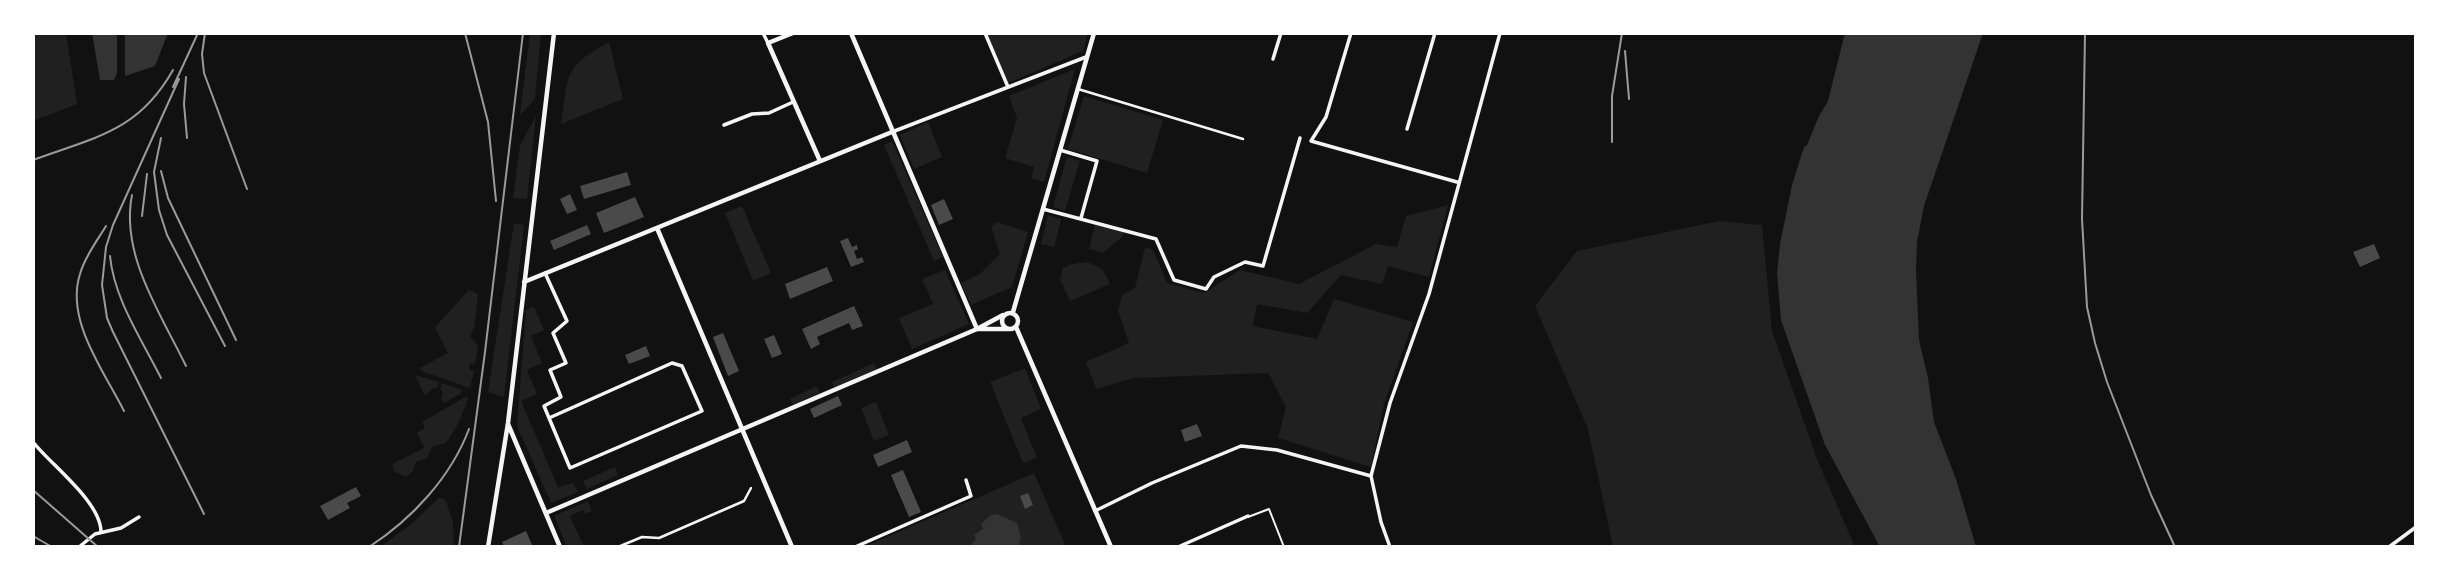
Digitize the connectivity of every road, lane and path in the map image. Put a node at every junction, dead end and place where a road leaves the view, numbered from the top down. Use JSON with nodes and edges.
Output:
{"nodes":[{"id":1,"x":554,"y":33,"type":"edge"},
{"id":2,"x":763,"y":33,"type":"edge"},
{"id":3,"x":793,"y":33,"type":"edge"},
{"id":4,"x":850,"y":33,"type":"edge"},
{"id":5,"x":985,"y":33,"type":"edge"},
{"id":6,"x":1094,"y":33,"type":"edge"},
{"id":7,"x":1281,"y":33,"type":"edge"},
{"id":8,"x":1352,"y":33,"type":"edge"},
{"id":9,"x":1435,"y":33,"type":"edge"},
{"id":10,"x":1500,"y":33,"type":"edge"},
{"id":11,"x":768,"y":43,"type":"junction"},
{"id":12,"x":1087,"y":57,"type":"junction"},
{"id":13,"x":1273,"y":59,"type":"dead end"},
{"id":14,"x":1008,"y":87,"type":"junction"},
{"id":15,"x":1078,"y":89,"type":"junction"},
{"id":16,"x":793,"y":102,"type":"junction"},
{"id":17,"x":724,"y":125,"type":"dead end"},
{"id":18,"x":1407,"y":129,"type":"dead end"},
{"id":19,"x":892,"y":132,"type":"junction"},
{"id":20,"x":1300,"y":138,"type":"dead end"},
{"id":21,"x":1242,"y":139,"type":"dead end"},
{"id":22,"x":1060,"y":150,"type":"junction"},
{"id":23,"x":820,"y":162,"type":"junction"},
{"id":24,"x":1458,"y":182,"type":"junction"},
{"id":25,"x":1043,"y":209,"type":"junction"},
{"id":26,"x":1081,"y":218,"type":"junction"},
{"id":27,"x":657,"y":228,"type":"junction"},
{"id":28,"x":545,"y":273,"type":"junction"},
{"id":29,"x":524,"y":282,"type":"junction"},
{"id":30,"x":1013,"y":313,"type":"junction"},
{"id":31,"x":1003,"y":316,"type":"junction"},
{"id":32,"x":1016,"y":327,"type":"junction"},
{"id":33,"x":1008,"y":329,"type":"junction"},
{"id":34,"x":977,"y":330,"type":"junction"},
{"id":35,"x":549,"y":418,"type":"junction"},
{"id":36,"x":508,"y":423,"type":"junction"},
{"id":37,"x":743,"y":430,"type":"junction"},
{"id":38,"x":33,"y":442,"type":"edge"},
{"id":39,"x":1371,"y":476,"type":"junction"},
{"id":40,"x":966,"y":480,"type":"dead end"},
{"id":41,"x":751,"y":488,"type":"dead end"},
{"id":42,"x":1095,"y":511,"type":"junction"},
{"id":43,"x":546,"y":513,"type":"junction"},
{"id":44,"x":139,"y":517,"type":"dead end"},
{"id":45,"x":1246,"y":517,"type":"joint"},
{"id":46,"x":2416,"y":527,"type":"edge"},
{"id":47,"x":101,"y":532,"type":"junction"},
{"id":48,"x":79,"y":547,"type":"edge"},
{"id":49,"x":488,"y":547,"type":"edge"},
{"id":50,"x":560,"y":547,"type":"edge"},
{"id":51,"x":618,"y":547,"type":"edge"},
{"id":52,"x":792,"y":547,"type":"edge"},
{"id":53,"x":855,"y":547,"type":"edge"},
{"id":54,"x":1111,"y":547,"type":"edge"},
{"id":55,"x":1178,"y":547,"type":"edge"},
{"id":56,"x":1284,"y":547,"type":"edge"},
{"id":57,"x":1390,"y":547,"type":"edge"},
{"id":58,"x":2389,"y":547,"type":"edge"}],
"edges":[{"from":1,"to":29,"type":"main road"},
{"from":2,"to":11,"type":"street"},
{"from":3,"to":11,"type":"main road"},
{"from":4,"to":19,"type":"main road"},
{"from":5,"to":14,"type":"street"},
{"from":6,"to":12,"type":"main road"},
{"from":7,"to":13,"type":"street"},
{"from":8,"to":24,"type":"street"},
{"from":9,"to":18,"type":"street"},
{"from":10,"to":24,"type":"street"},
{"from":11,"to":16,"type":"main road"},
{"from":12,"to":14,"type":"street"},
{"from":12,"to":15,"type":"main road"},
{"from":14,"to":19,"type":"street"},
{"from":15,"to":21,"type":"street"},
{"from":15,"to":22,"type":"main road"},
{"from":16,"to":17,"type":"street"},
{"from":16,"to":23,"type":"main road"},
{"from":19,"to":23,"type":"main road"},
{"from":19,"to":34,"type":"main road"},
{"from":20,"to":26,"type":"street"},
{"from":22,"to":25,"type":"main road"},
{"from":22,"to":26,"type":"street"},
{"from":23,"to":27,"type":"main road"},
{"from":24,"to":39,"type":"street"},
{"from":25,"to":26,"type":"street"},
{"from":25,"to":30,"type":"main road"},
{"from":27,"to":28,"type":"main road"},
{"from":27,"to":37,"type":"main road"},
{"from":28,"to":29,"type":"main road"},
{"from":28,"to":35,"type":"street"},
{"from":29,"to":36,"type":"main road"},
{"from":30,"to":31,"type":"main road"},
{"from":30,"to":32,"type":"main road"},
{"from":31,"to":33,"type":"main road"},
{"from":31,"to":34,"type":"main road"},
{"from":32,"to":33,"type":"main road"},
{"from":32,"to":42,"type":"main road"},
{"from":33,"to":34,"type":"main road"},
{"from":34,"to":37,"type":"main road"},
{"from":35,"to":35,"type":"street"},
{"from":36,"to":43,"type":"main road"},
{"from":36,"to":49,"type":"main road"},
{"from":37,"to":43,"type":"main road"},
{"from":37,"to":52,"type":"main road"},
{"from":38,"to":47,"type":"street"},
{"from":39,"to":42,"type":"street"},
{"from":39,"to":57,"type":"street"},
{"from":40,"to":53,"type":"street"},
{"from":41,"to":51,"type":"street"},
{"from":42,"to":54,"type":"main road"},
{"from":43,"to":50,"type":"main road"},
{"from":44,"to":47,"type":"street"},
{"from":45,"to":55,"type":"street"},
{"from":45,"to":56,"type":"lane"},
{"from":46,"to":58,"type":"street"},
{"from":47,"to":48,"type":"street"}]}
